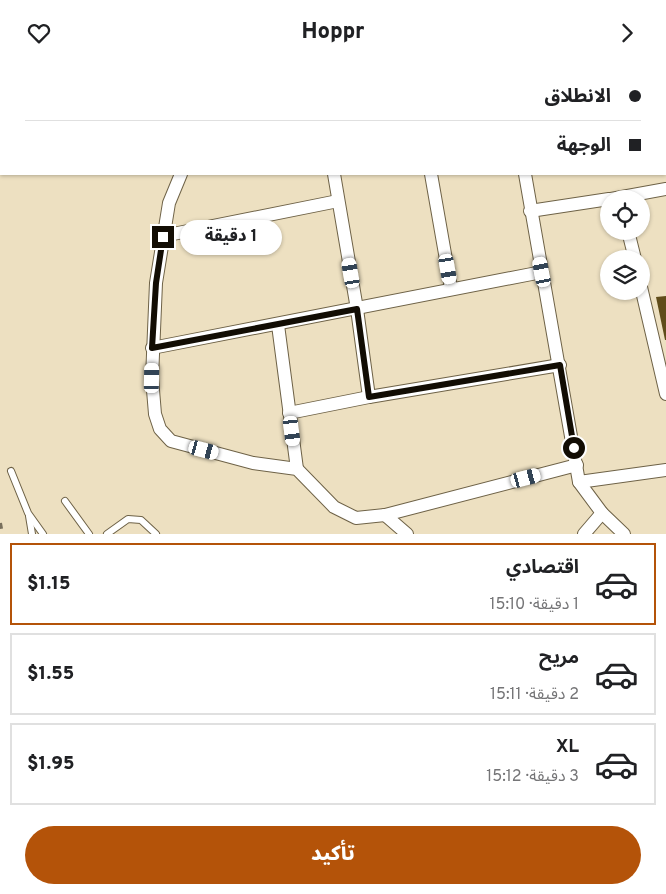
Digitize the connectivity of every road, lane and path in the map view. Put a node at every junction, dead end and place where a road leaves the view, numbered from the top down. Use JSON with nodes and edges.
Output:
{"nodes":[{"id":1,"x":181,"y":175,"type":"edge"},
{"id":2,"x":334,"y":175,"type":"edge"},
{"id":3,"x":431,"y":175,"type":"edge"},
{"id":4,"x":525,"y":175,"type":"edge"},
{"id":5,"x":666,"y":189,"type":"edge"},
{"id":6,"x":650,"y":192,"type":"edge"},
{"id":7,"x":600,"y":200,"type":"edge"},
{"id":8,"x":338,"y":201,"type":"junction"},
{"id":9,"x":530,"y":211,"type":"junction"},
{"id":10,"x":163,"y":237,"type":"junction"},
{"id":11,"x":542,"y":272,"type":"junction"},
{"id":12,"x":451,"y":288,"type":"junction"},
{"id":13,"x":644,"y":300,"type":"edge"},
{"id":14,"x":357,"y":309,"type":"junction"},
{"id":15,"x":278,"y":325,"type":"junction"},
{"id":16,"x":152,"y":348,"type":"junction"},
{"id":17,"x":560,"y":365,"type":"junction"},
{"id":18,"x":666,"y":394,"type":"edge"},
{"id":19,"x":369,"y":397,"type":"junction"},
{"id":20,"x":290,"y":413,"type":"junction"},
{"id":21,"x":577,"y":465,"type":"junction"},
{"id":22,"x":297,"y":469,"type":"junction"},
{"id":23,"x":666,"y":469,"type":"edge"},
{"id":24,"x":11,"y":471,"type":"dead end"},
{"id":25,"x":579,"y":482,"type":"junction"},
{"id":26,"x":65,"y":501,"type":"dead end"},
{"id":27,"x":28,"y":513,"type":"junction"},
{"id":28,"x":602,"y":513,"type":"junction"},
{"id":29,"x":385,"y":515,"type":"junction"},
{"id":30,"x":32,"y":534,"type":"edge"},
{"id":31,"x":43,"y":534,"type":"edge"},
{"id":32,"x":89,"y":534,"type":"edge"},
{"id":33,"x":107,"y":534,"type":"edge"},
{"id":34,"x":156,"y":534,"type":"edge"},
{"id":35,"x":408,"y":534,"type":"edge"},
{"id":36,"x":584,"y":534,"type":"edge"},
{"id":37,"x":624,"y":534,"type":"edge"}],
"edges":[{"from":1,"to":10,"type":"street"},
{"from":2,"to":8,"type":"street"},
{"from":3,"to":12,"type":"street"},
{"from":4,"to":9,"type":"street"},
{"from":5,"to":6,"type":"street"},
{"from":7,"to":9,"type":"street"},
{"from":8,"to":10,"type":"street"},
{"from":8,"to":14,"type":"street"},
{"from":9,"to":11,"type":"street"},
{"from":10,"to":16,"type":"street"},
{"from":11,"to":12,"type":"street"},
{"from":11,"to":17,"type":"street"},
{"from":12,"to":14,"type":"street"},
{"from":13,"to":18,"type":"street"},
{"from":14,"to":15,"type":"street"},
{"from":14,"to":19,"type":"street"},
{"from":15,"to":16,"type":"street"},
{"from":15,"to":20,"type":"street"},
{"from":16,"to":22,"type":"street"},
{"from":17,"to":19,"type":"street"},
{"from":17,"to":21,"type":"street"},
{"from":19,"to":20,"type":"street"},
{"from":20,"to":22,"type":"street"},
{"from":21,"to":25,"type":"street"},
{"from":21,"to":29,"type":"street"},
{"from":22,"to":29,"type":"street"},
{"from":23,"to":25,"type":"street"},
{"from":24,"to":27,"type":"lane"},
{"from":25,"to":28,"type":"street"},
{"from":26,"to":32,"type":"lane"},
{"from":27,"to":30,"type":"lane"},
{"from":27,"to":31,"type":"lane"},
{"from":28,"to":36,"type":"street"},
{"from":28,"to":37,"type":"street"},
{"from":29,"to":35,"type":"street"},
{"from":33,"to":34,"type":"lane"}]}
